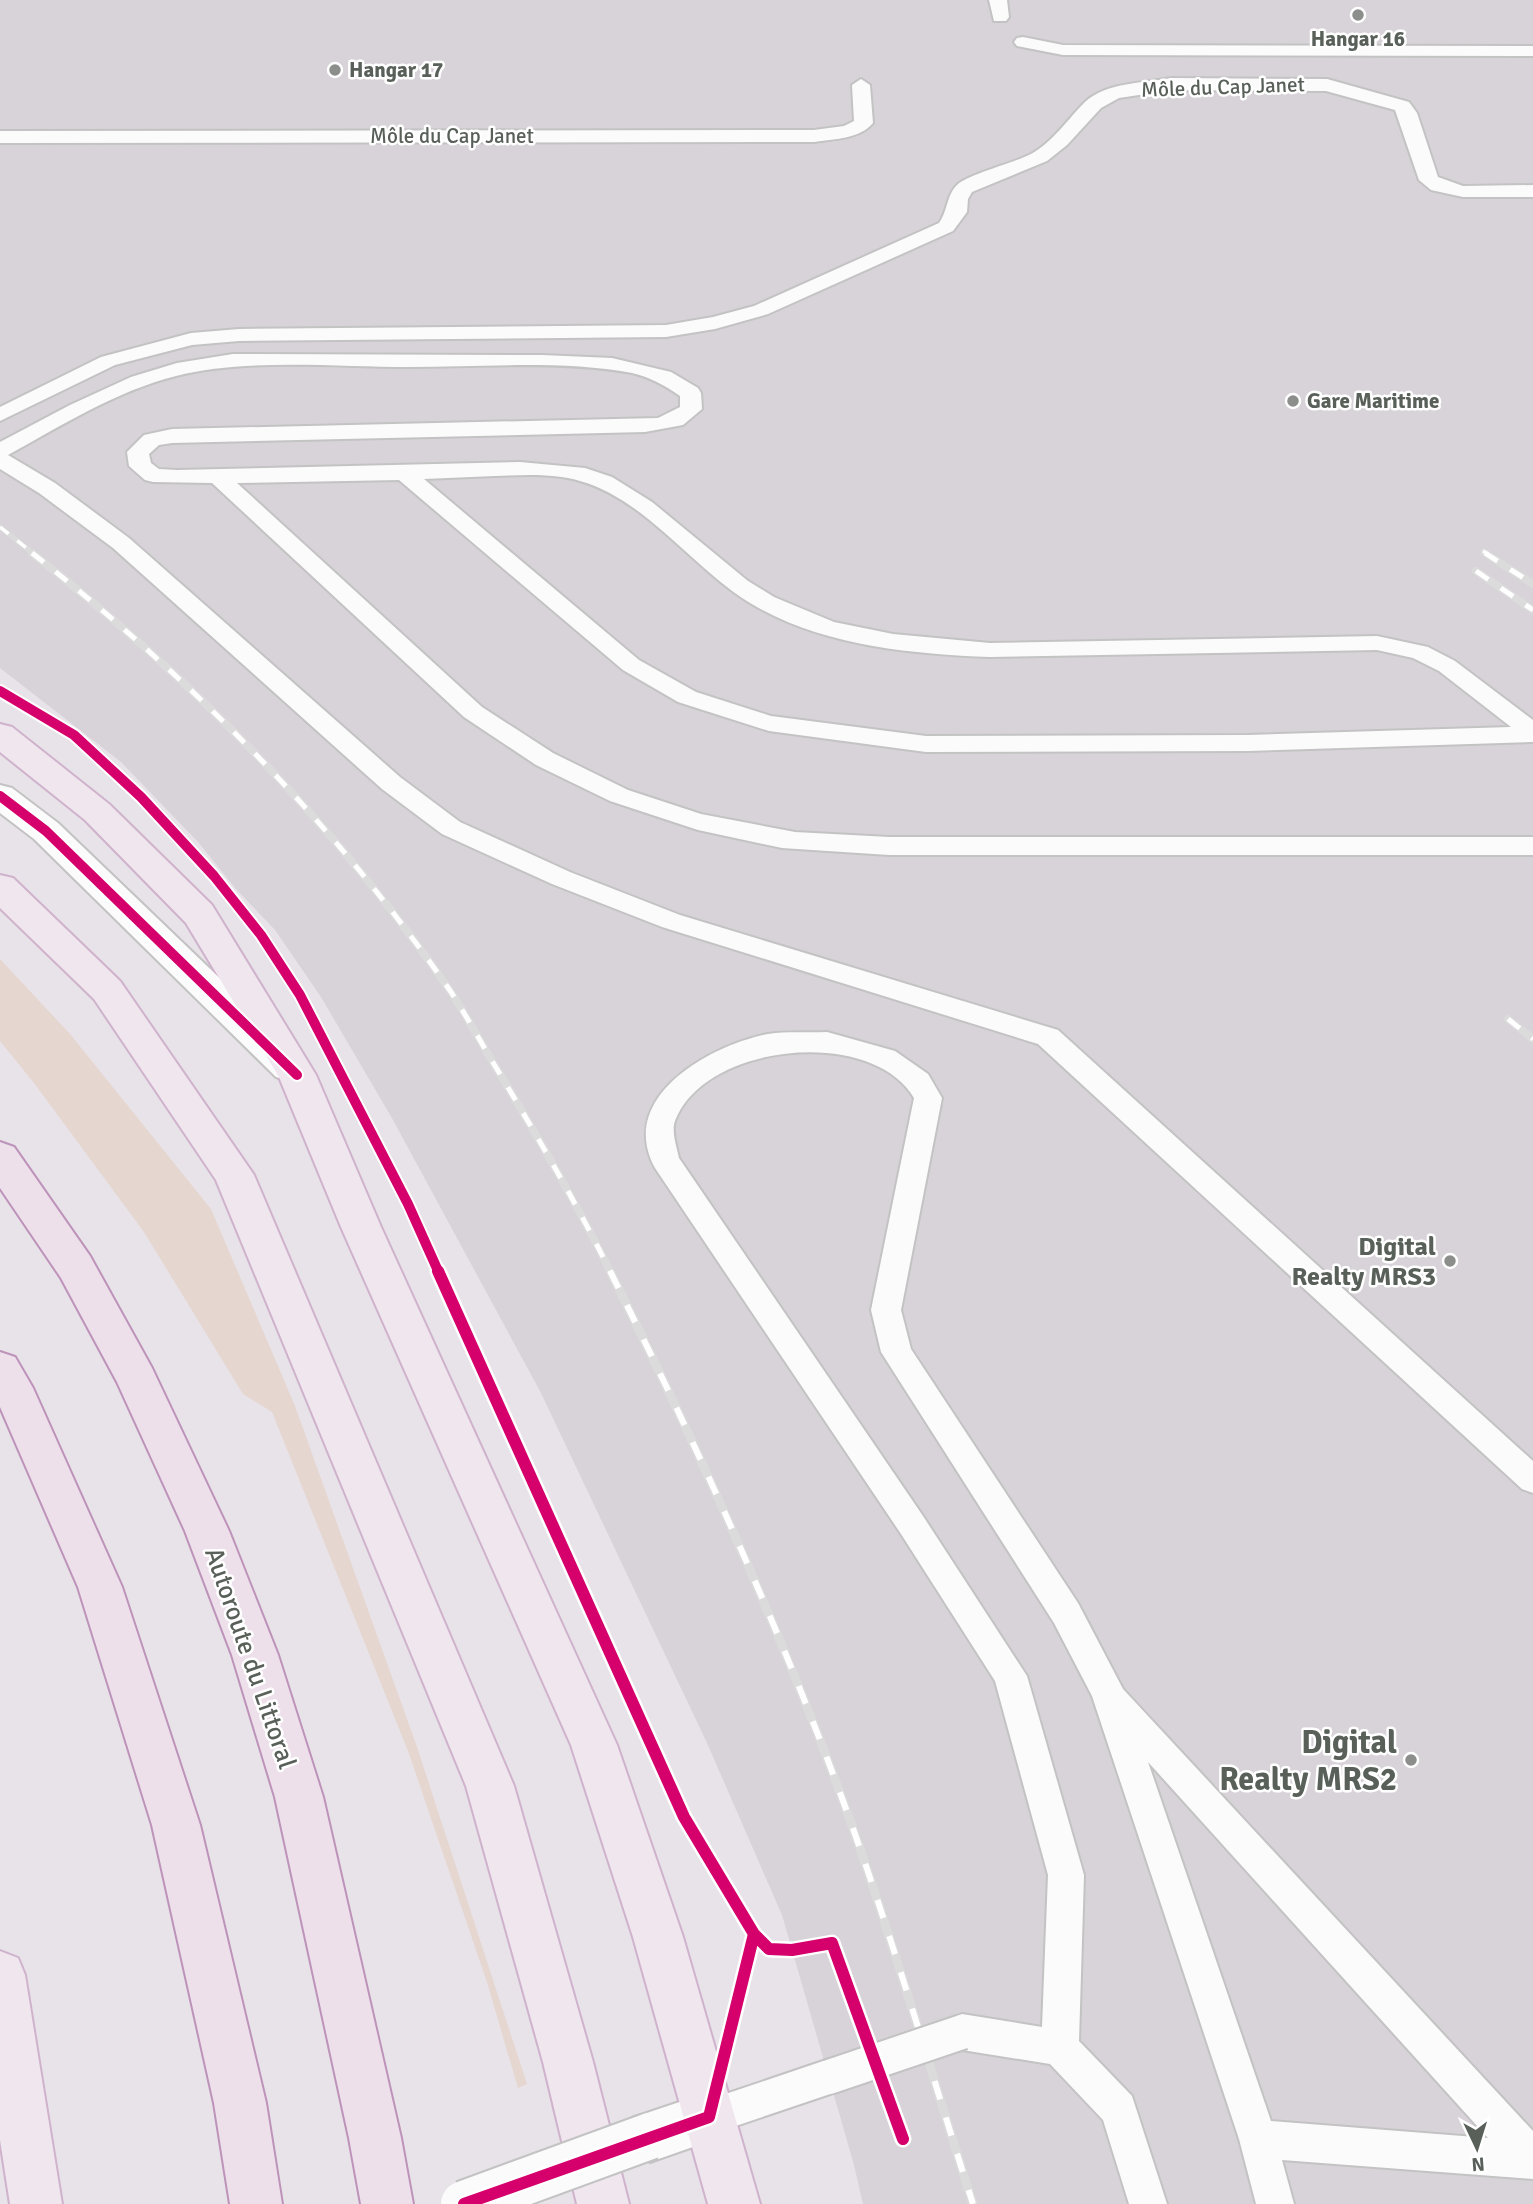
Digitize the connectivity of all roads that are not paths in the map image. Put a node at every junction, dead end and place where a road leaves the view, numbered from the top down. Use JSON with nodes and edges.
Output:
{"nodes":[{"id":1,"x":1023,"y":42,"type":"dead end"},
{"id":2,"x":1533,"y":51,"type":"edge"},
{"id":3,"x":860,"y":85,"type":"dead end"},
{"id":4,"x":0,"y":136,"type":"edge"},
{"id":5,"x":1533,"y":191,"type":"edge"},
{"id":6,"x":613,"y":333,"type":"junction"},
{"id":7,"x":612,"y":364,"type":"junction"},
{"id":8,"x":0,"y":415,"type":"edge"},
{"id":9,"x":0,"y":451,"type":"edge"},
{"id":10,"x":0,"y":460,"type":"edge"},
{"id":11,"x":404,"y":473,"type":"junction"},
{"id":12,"x":217,"y":476,"type":"junction"},
{"id":13,"x":1533,"y":733,"type":"edge"},
{"id":14,"x":0,"y":735,"type":"edge"},
{"id":15,"x":0,"y":796,"type":"edge"},
{"id":16,"x":1533,"y":846,"type":"edge"},
{"id":17,"x":0,"y":887,"type":"edge"},
{"id":18,"x":297,"y":1075,"type":"junction"},
{"id":19,"x":0,"y":1157,"type":"edge"},
{"id":20,"x":0,"y":1369,"type":"edge"},
{"id":21,"x":1533,"y":1480,"type":"edge"},
{"id":22,"x":1108,"y":1694,"type":"junction"},
{"id":23,"x":0,"y":1975,"type":"edge"},
{"id":24,"x":1060,"y":2048,"type":"junction"},
{"id":25,"x":709,"y":2116,"type":"junction"},
{"id":26,"x":1258,"y":2139,"type":"junction"},
{"id":27,"x":1533,"y":2160,"type":"edge"},
{"id":28,"x":36,"y":2204,"type":"edge"},
{"id":29,"x":256,"y":2204,"type":"edge"},
{"id":30,"x":387,"y":2204,"type":"edge"},
{"id":31,"x":464,"y":2204,"type":"edge"},
{"id":32,"x":603,"y":2204,"type":"edge"},
{"id":33,"x":734,"y":2204,"type":"edge"},
{"id":34,"x":1148,"y":2204,"type":"edge"},
{"id":35,"x":1275,"y":2204,"type":"edge"}],
"edges":[{"from":1,"to":2,"type":"lane","name":"Môle du Cap Janet"},
{"from":3,"to":4,"type":"lane","name":"Môle du Cap Janet"},
{"from":5,"to":6,"type":"lane","name":"Môle du Cap Janet"},
{"from":6,"to":7,"type":"lane"},
{"from":6,"to":8,"type":"lane"},
{"from":7,"to":9,"type":"lane"},
{"from":7,"to":12,"type":"lane"},
{"from":10,"to":21,"type":"lane"},
{"from":11,"to":12,"type":"lane"},
{"from":11,"to":13,"type":"lane"},
{"from":11,"to":13,"type":"lane"},
{"from":12,"to":16,"type":"lane"},
{"from":14,"to":18,"type":"main road"},
{"from":15,"to":18,"type":"street"},
{"from":17,"to":32,"type":"main road"},
{"from":18,"to":25,"type":"main road"},
{"from":19,"to":30,"type":"highway","name":"Autoroute du Littoral"},
{"from":20,"to":29,"type":"highway"},
{"from":22,"to":24,"type":"lane"},
{"from":22,"to":26,"type":"lane"},
{"from":22,"to":27,"type":"lane"},
{"from":23,"to":28,"type":"main road"},
{"from":24,"to":25,"type":"lane","bridge":true},
{"from":24,"to":34,"type":"lane"},
{"from":25,"to":31,"type":"street","bridge":true},
{"from":25,"to":33,"type":"main road"},
{"from":26,"to":27,"type":"lane"},
{"from":26,"to":35,"type":"lane"}]}
